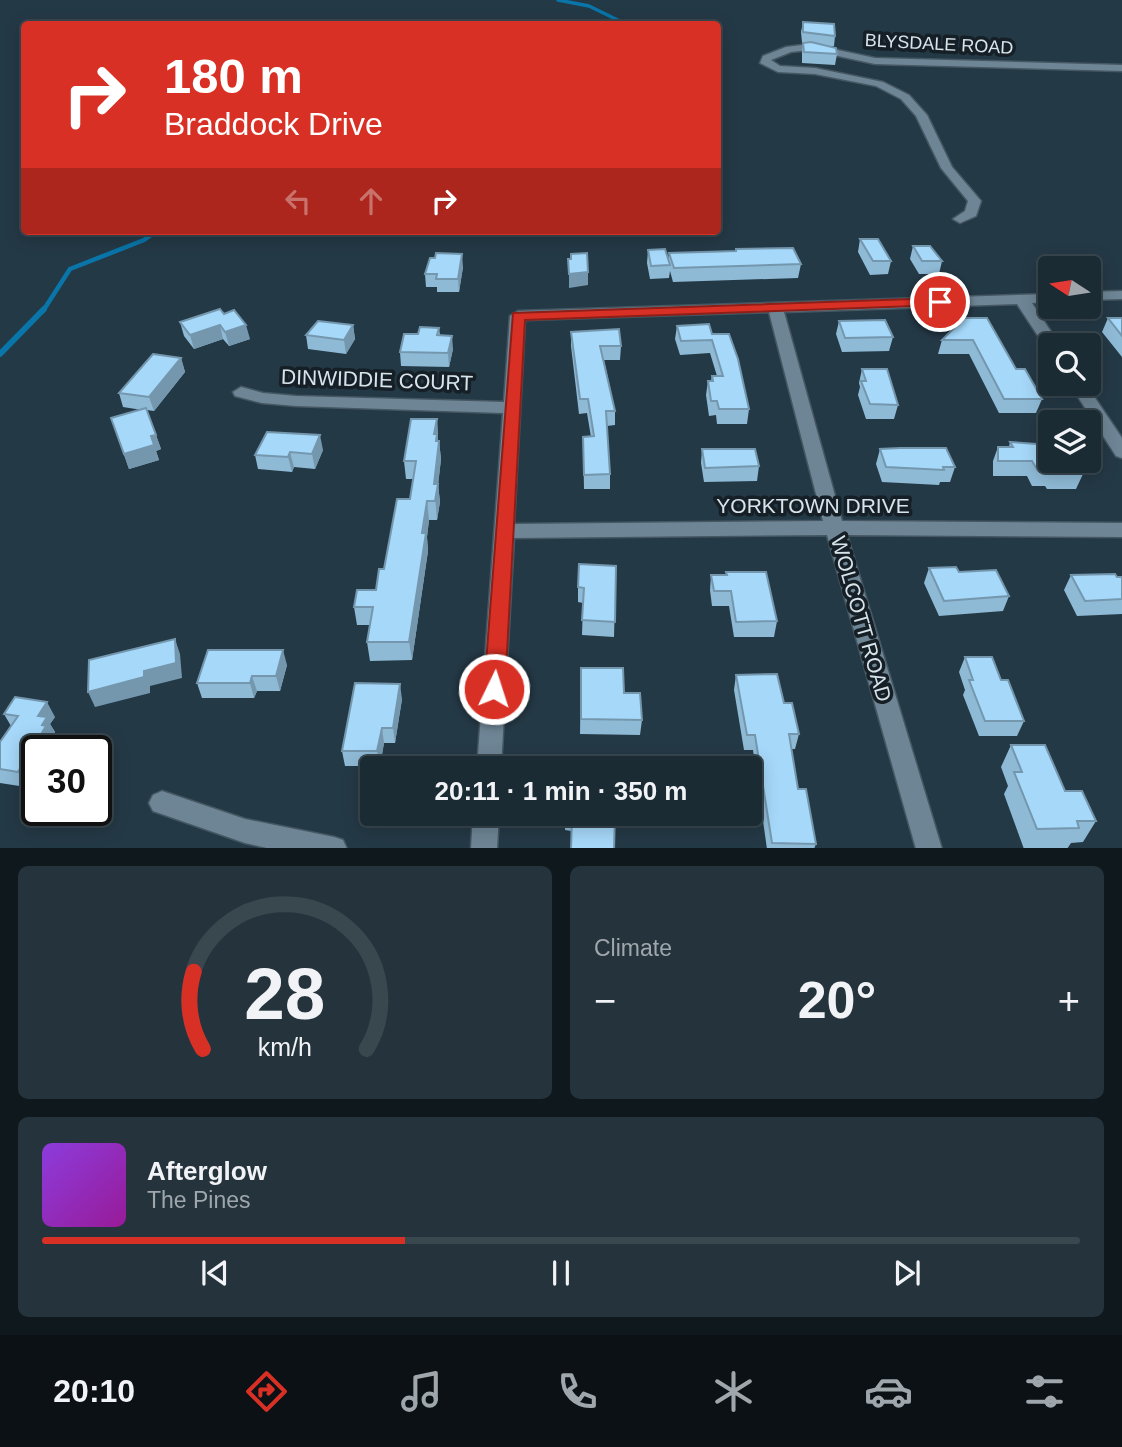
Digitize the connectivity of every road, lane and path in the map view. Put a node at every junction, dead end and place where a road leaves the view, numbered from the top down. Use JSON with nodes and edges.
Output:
{"nodes":[{"id":1,"x":1122,"y":68,"type":"edge"},
{"id":2,"x":960,"y":219,"type":"dead end"},
{"id":3,"x":1122,"y":295,"type":"edge"},
{"id":4,"x":1101,"y":296,"type":"edge"},
{"id":5,"x":1038,"y":298,"type":"edge"},
{"id":6,"x":1022,"y":299,"type":"junction"},
{"id":7,"x":775,"y":307,"type":"junction"},
{"id":8,"x":1044,"y":333,"type":"edge"},
{"id":9,"x":241,"y":392,"type":"dead end"},
{"id":10,"x":1085,"y":396,"type":"edge"},
{"id":11,"x":512,"y":408,"type":"junction"},
{"id":12,"x":1122,"y":452,"type":"edge"},
{"id":13,"x":835,"y":528,"type":"junction"},
{"id":14,"x":1122,"y":530,"type":"edge"},
{"id":15,"x":505,"y":531,"type":"junction"},
{"id":16,"x":490,"y":756,"type":"edge"},
{"id":17,"x":162,"y":803,"type":"dead end"},
{"id":18,"x":485,"y":826,"type":"edge"},
{"id":19,"x":329,"y":848,"type":"edge"},
{"id":20,"x":484,"y":848,"type":"edge"},
{"id":21,"x":929,"y":848,"type":"edge"}],
"edges":[{"from":1,"to":2,"type":"street","name":"BLYSDALE ROAD"},
{"from":3,"to":4,"type":"street"},
{"from":5,"to":6,"type":"street"},
{"from":6,"to":7,"type":"street"},
{"from":6,"to":8,"type":"street"},
{"from":7,"to":11,"type":"street"},
{"from":7,"to":13,"type":"street","name":"WOLCOTT ROAD"},
{"from":9,"to":11,"type":"street","name":"DINWIDDIE COURT"},
{"from":10,"to":12,"type":"street"},
{"from":11,"to":15,"type":"street"},
{"from":13,"to":14,"type":"street","name":"YORKTOWN DRIVE"},
{"from":13,"to":15,"type":"street","name":"YORKTOWN DRIVE"},
{"from":13,"to":21,"type":"street","name":"WOLCOTT ROAD"},
{"from":15,"to":16,"type":"street"},
{"from":17,"to":19,"type":"street"},
{"from":18,"to":20,"type":"street"}]}
